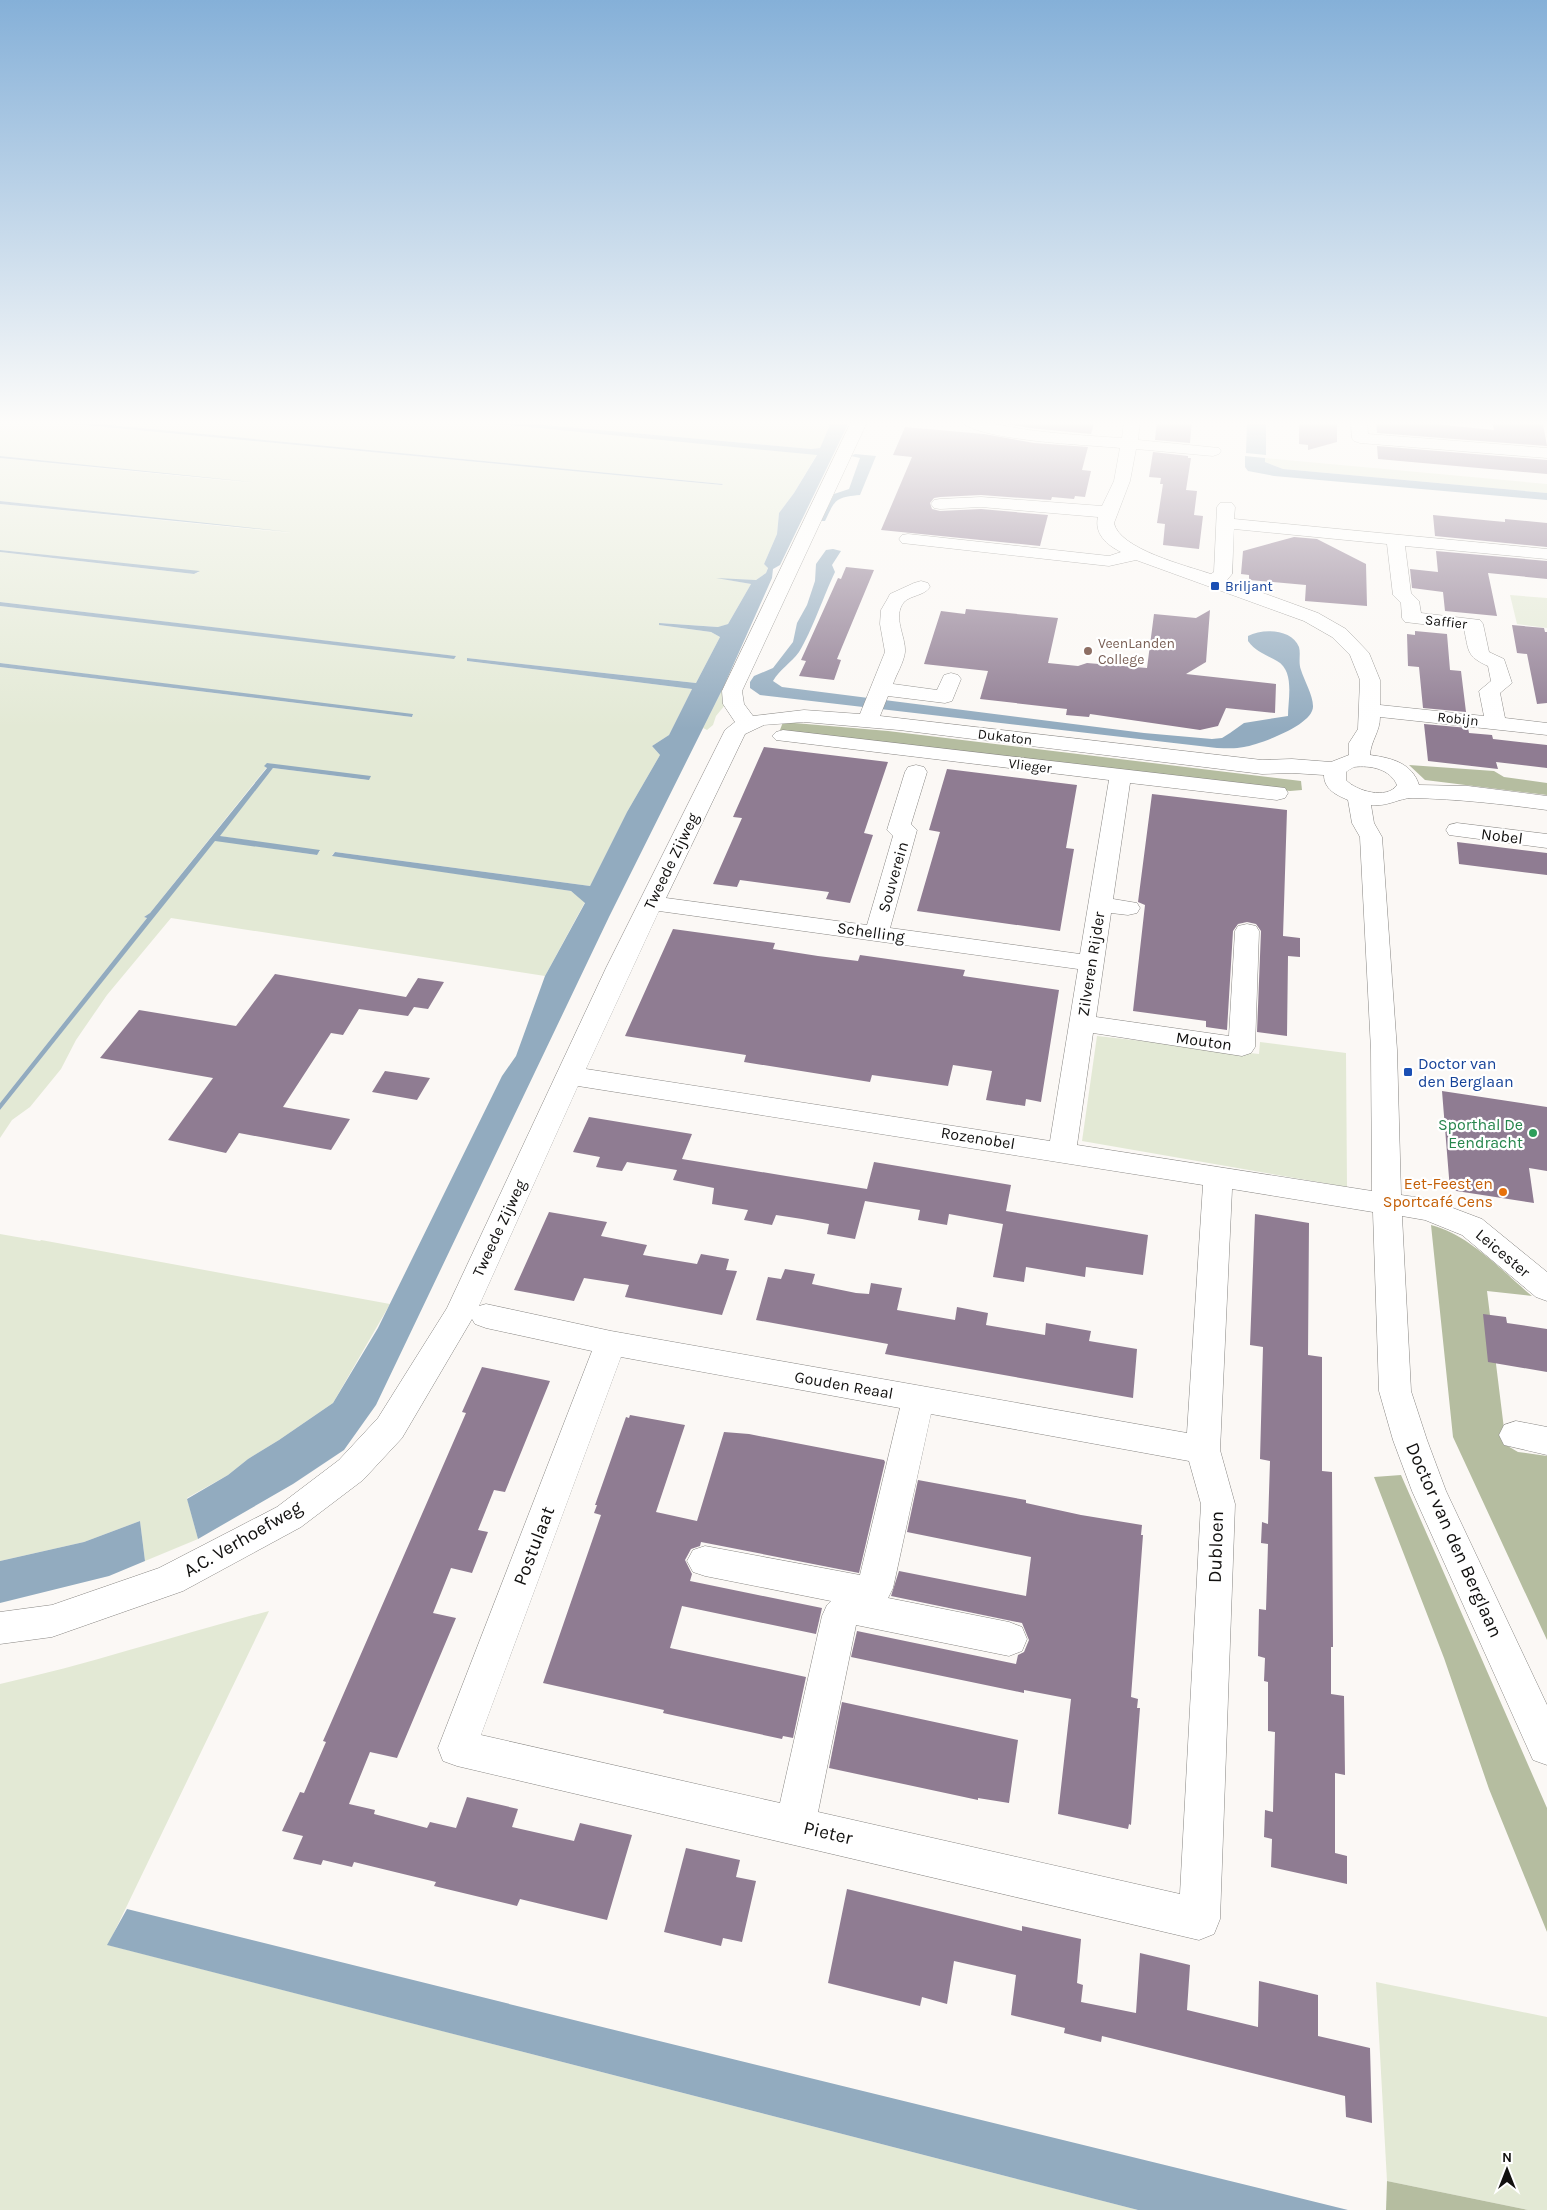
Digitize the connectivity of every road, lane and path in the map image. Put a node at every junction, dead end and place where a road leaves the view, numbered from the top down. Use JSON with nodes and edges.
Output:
{"nodes":[{"id":1,"x":811,"y":523,"type":"edge"},
{"id":2,"x":1106,"y":523,"type":"edge"},
{"id":3,"x":1226,"y":523,"type":"edge"},
{"id":4,"x":1281,"y":523,"type":"edge"},
{"id":5,"x":1395,"y":540,"type":"junction"},
{"id":6,"x":1137,"y":554,"type":"junction"},
{"id":7,"x":1547,"y":554,"type":"edge"},
{"id":8,"x":906,"y":559,"type":"dead end"},
{"id":9,"x":1212,"y":582,"type":"junction"},
{"id":10,"x":921,"y":586,"type":"dead end"},
{"id":11,"x":950,"y":679,"type":"dead end"},
{"id":12,"x":875,"y":704,"type":"junction"},
{"id":13,"x":1369,"y":719,"type":"junction"},
{"id":14,"x":748,"y":723,"type":"junction"},
{"id":15,"x":1496,"y":724,"type":"junction"},
{"id":16,"x":1547,"y":730,"type":"edge"},
{"id":17,"x":783,"y":736,"type":"dead end"},
{"id":18,"x":921,"y":759,"type":"junction"},
{"id":19,"x":1360,"y":760,"type":"junction"},
{"id":20,"x":1383,"y":763,"type":"junction"},
{"id":21,"x":1335,"y":775,"type":"junction"},
{"id":22,"x":1120,"y":777,"type":"junction"},
{"id":23,"x":1406,"y":785,"type":"junction"},
{"id":24,"x":1277,"y":793,"type":"dead end"},
{"id":25,"x":1358,"y":796,"type":"junction"},
{"id":26,"x":1381,"y":800,"type":"junction"},
{"id":27,"x":1547,"y":802,"type":"edge"},
{"id":28,"x":1457,"y":830,"type":"dead end"},
{"id":29,"x":1371,"y":837,"type":"junction"},
{"id":30,"x":1547,"y":841,"type":"edge"},
{"id":31,"x":651,"y":903,"type":"junction"},
{"id":32,"x":1100,"y":904,"type":"junction"},
{"id":33,"x":1128,"y":908,"type":"dead end"},
{"id":34,"x":1247,"y":931,"type":"dead end"},
{"id":35,"x":877,"y":932,"type":"junction"},
{"id":36,"x":1091,"y":963,"type":"junction"},
{"id":37,"x":1082,"y":1024,"type":"junction"},
{"id":38,"x":569,"y":1075,"type":"junction"},
{"id":39,"x":1062,"y":1151,"type":"junction"},
{"id":40,"x":1218,"y":1177,"type":"junction"},
{"id":41,"x":1388,"y":1204,"type":"junction"},
{"id":42,"x":1547,"y":1289,"type":"edge"},
{"id":43,"x":473,"y":1314,"type":"junction"},
{"id":44,"x":611,"y":1343,"type":"junction"},
{"id":45,"x":918,"y":1399,"type":"junction"},
{"id":46,"x":1203,"y":1450,"type":"junction"},
{"id":47,"x":705,"y":1561,"type":"dead end"},
{"id":48,"x":860,"y":1600,"type":"junction"},
{"id":49,"x":0,"y":1628,"type":"edge"},
{"id":50,"x":1009,"y":1639,"type":"dead end"},
{"id":51,"x":1547,"y":1747,"type":"edge"},
{"id":52,"x":457,"y":1748,"type":"joint"},
{"id":53,"x":795,"y":1825,"type":"junction"},
{"id":54,"x":1199,"y":1919,"type":"joint"}],
"edges":[{"from":1,"to":14,"type":"street"},
{"from":2,"to":6,"type":"street"},
{"from":3,"to":9,"type":"street"},
{"from":4,"to":5,"type":"street"},
{"from":5,"to":7,"type":"street"},
{"from":5,"to":15,"type":"street","name":"Saffier"},
{"from":6,"to":8,"type":"street"},
{"from":6,"to":9,"type":"street"},
{"from":9,"to":13,"type":"street"},
{"from":10,"to":12,"type":"street"},
{"from":11,"to":12,"type":"street"},
{"from":12,"to":14,"type":"street","name":"Dukaton"},
{"from":12,"to":21,"type":"street","name":"Dukaton"},
{"from":13,"to":15,"type":"street","name":"Robijn"},
{"from":13,"to":19,"type":"street"},
{"from":13,"to":20,"type":"street"},
{"from":14,"to":31,"type":"street","name":"Tweede Zijweg"},
{"from":15,"to":16,"type":"street","name":"Robijn"},
{"from":17,"to":18,"type":"street","name":"Vlieger"},
{"from":18,"to":22,"type":"street","name":"Vlieger"},
{"from":18,"to":35,"type":"street","name":"Souverein"},
{"from":19,"to":20,"type":"street"},
{"from":19,"to":21,"type":"street"},
{"from":20,"to":23,"type":"street"},
{"from":21,"to":25,"type":"street"},
{"from":22,"to":24,"type":"street","name":"Vlieger"},
{"from":22,"to":32,"type":"street","name":"Zilveren Rijder"},
{"from":23,"to":26,"type":"street"},
{"from":23,"to":27,"type":"street"},
{"from":25,"to":26,"type":"street"},
{"from":25,"to":29,"type":"street","name":"Doctor van den Berglaan"},
{"from":26,"to":29,"type":"street","name":"Doctor van den Berglaan"},
{"from":28,"to":30,"type":"street","name":"Nobel"},
{"from":29,"to":41,"type":"street","name":"Doctor van den Berglaan"},
{"from":31,"to":35,"type":"street","name":"Schelling"},
{"from":31,"to":38,"type":"street","name":"Tweede Zijweg"},
{"from":32,"to":33,"type":"street"},
{"from":32,"to":36,"type":"street","name":"Zilveren Rijder"},
{"from":34,"to":37,"type":"street","name":"Mouton"},
{"from":35,"to":36,"type":"street","name":"Schelling"},
{"from":36,"to":37,"type":"street","name":"Zilveren Rijder"},
{"from":37,"to":39,"type":"street","name":"Zilveren Rijder"},
{"from":38,"to":39,"type":"street","name":"Rozenobel"},
{"from":38,"to":43,"type":"street","name":"Tweede Zijweg"},
{"from":39,"to":40,"type":"street","name":"Rozenobel"},
{"from":40,"to":41,"type":"street","name":"Rozenobel"},
{"from":40,"to":46,"type":"street","name":"Dubloen"},
{"from":41,"to":42,"type":"street","name":"Leicester"},
{"from":41,"to":51,"type":"street","name":"Doctor van den Berglaan"},
{"from":43,"to":44,"type":"street","name":"Gouden Reaal"},
{"from":43,"to":49,"type":"street","name":"A.C. Verhoefweg"},
{"from":44,"to":45,"type":"street","name":"Gouden Reaal"},
{"from":44,"to":52,"type":"street","name":"Postulaat"},
{"from":45,"to":46,"type":"street","name":"Gouden Reaal"},
{"from":45,"to":48,"type":"street"},
{"from":46,"to":54,"type":"street","name":"Dubloen"},
{"from":47,"to":48,"type":"street"},
{"from":48,"to":50,"type":"street"},
{"from":48,"to":53,"type":"street"},
{"from":52,"to":53,"type":"street","name":"Pieter"},
{"from":53,"to":54,"type":"street","name":"Pieter"}]}
